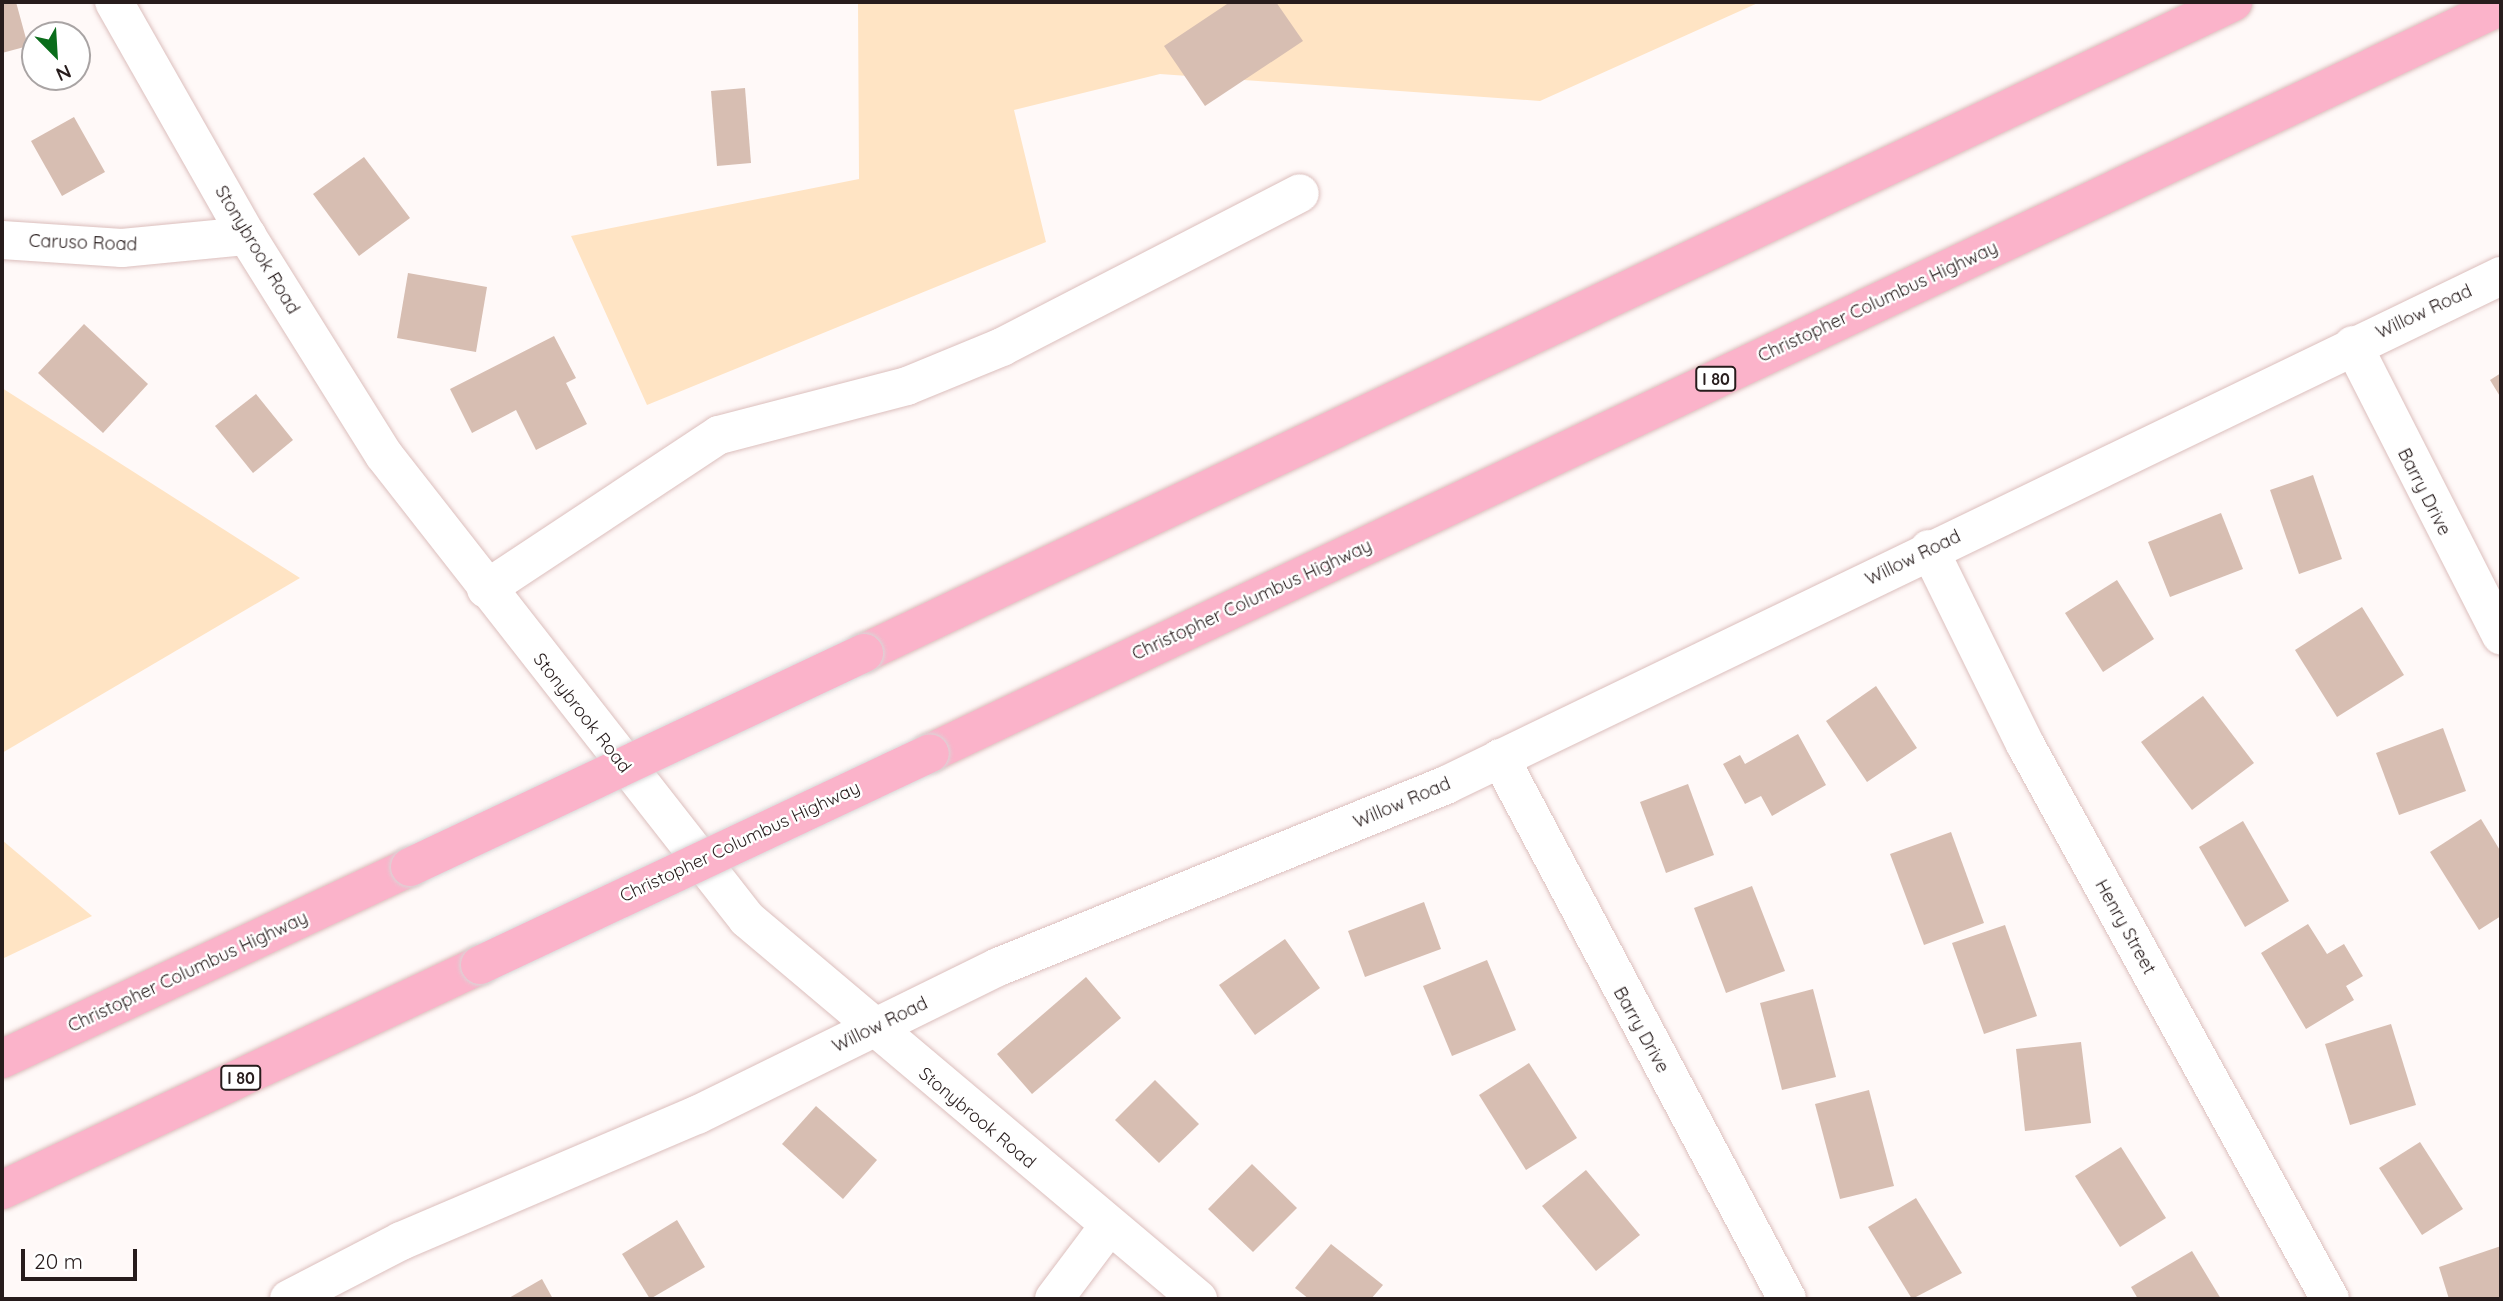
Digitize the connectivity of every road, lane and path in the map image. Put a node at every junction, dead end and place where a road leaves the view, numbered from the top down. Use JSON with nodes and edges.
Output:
{"nodes":[{"id":1,"x":114,"y":2,"type":"edge"},
{"id":2,"x":2233,"y":2,"type":"edge"},
{"id":3,"x":2501,"y":6,"type":"edge"},
{"id":4,"x":1300,"y":193,"type":"dead end"},
{"id":5,"x":247,"y":236,"type":"junction"},
{"id":6,"x":2,"y":240,"type":"edge"},
{"id":7,"x":2501,"y":276,"type":"edge"},
{"id":8,"x":2353,"y":345,"type":"junction"},
{"id":9,"x":1929,"y":549,"type":"junction"},
{"id":10,"x":486,"y":589,"type":"junction"},
{"id":11,"x":2501,"y":636,"type":"edge"},
{"id":12,"x":1500,"y":758,"type":"junction"},
{"id":13,"x":873,"y":1029,"type":"junction"},
{"id":14,"x":2,"y":1059,"type":"edge"},
{"id":15,"x":2,"y":1190,"type":"edge"},
{"id":16,"x":1108,"y":1227,"type":"junction"},
{"id":17,"x":289,"y":1299,"type":"edge"},
{"id":18,"x":1054,"y":1299,"type":"edge"},
{"id":19,"x":1198,"y":1299,"type":"edge"},
{"id":20,"x":1787,"y":1299,"type":"edge"},
{"id":21,"x":2330,"y":1299,"type":"edge"}],
"edges":[{"from":1,"to":5,"type":"street","name":"Stonybrook Road"},
{"from":2,"to":14,"type":"highway","name":"Christopher Columbus Highway","bridge":true},
{"from":3,"to":15,"type":"highway","name":"Christopher Columbus Highway","number":"I 80","bridge":true},
{"from":4,"to":10,"type":"street"},
{"from":5,"to":6,"type":"street","name":"Caruso Road"},
{"from":5,"to":10,"type":"street","name":"Stonybrook Road"},
{"from":7,"to":8,"type":"street","name":"Willow Road"},
{"from":8,"to":9,"type":"street","name":"Willow Road"},
{"from":8,"to":11,"type":"street","name":"Barry Drive"},
{"from":9,"to":12,"type":"street","name":"Willow Road"},
{"from":9,"to":21,"type":"street","name":"Henry Street"},
{"from":10,"to":13,"type":"street","name":"Stonybrook Road"},
{"from":12,"to":13,"type":"street","name":"Willow Road"},
{"from":12,"to":20,"type":"street","name":"Barry Drive"},
{"from":13,"to":16,"type":"street","name":"Stonybrook Road"},
{"from":13,"to":17,"type":"street","name":"Willow Road"},
{"from":16,"to":18,"type":"street"},
{"from":16,"to":19,"type":"street","name":"Stonybrook Road"}]}
